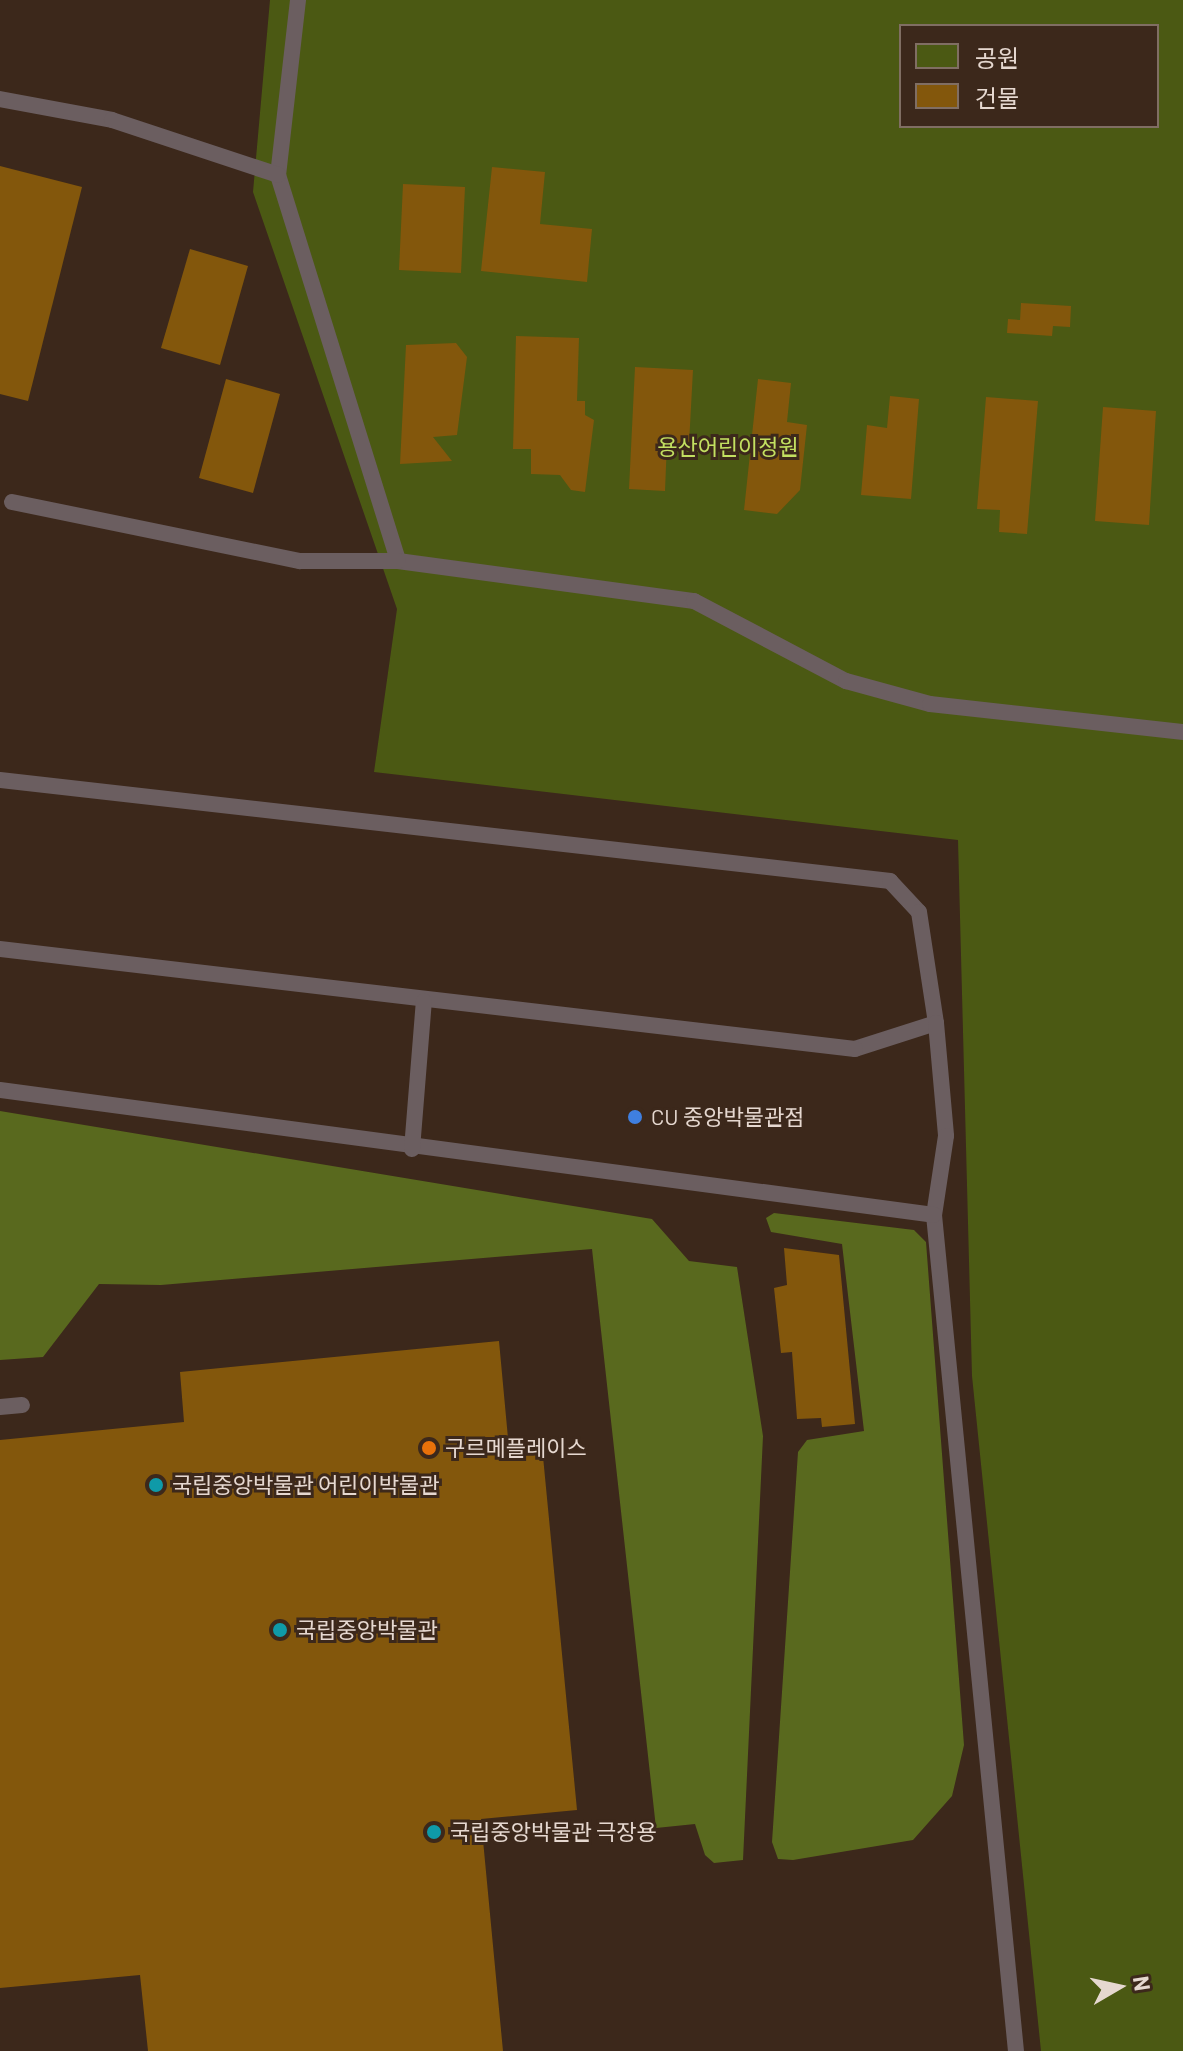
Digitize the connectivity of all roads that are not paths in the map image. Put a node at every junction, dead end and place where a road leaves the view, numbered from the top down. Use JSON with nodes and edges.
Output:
{"nodes":[{"id":1,"x":298,"y":0,"type":"edge"},
{"id":2,"x":0,"y":99,"type":"edge"},
{"id":3,"x":278,"y":175,"type":"junction"},
{"id":4,"x":12,"y":502,"type":"dead end"},
{"id":5,"x":398,"y":561,"type":"junction"},
{"id":6,"x":1183,"y":732,"type":"edge"},
{"id":7,"x":0,"y":780,"type":"edge"},
{"id":8,"x":0,"y":949,"type":"edge"},
{"id":9,"x":424,"y":1001,"type":"junction"},
{"id":10,"x":936,"y":1023,"type":"junction"},
{"id":11,"x":0,"y":1090,"type":"edge"},
{"id":12,"x":412,"y":1149,"type":"junction"},
{"id":13,"x":934,"y":1215,"type":"junction"},
{"id":14,"x":22,"y":1405,"type":"dead end"},
{"id":15,"x":0,"y":1407,"type":"edge"},
{"id":16,"x":1016,"y":2051,"type":"edge"}],
"edges":[{"from":1,"to":3,"type":"lane"},
{"from":2,"to":3,"type":"lane"},
{"from":3,"to":5,"type":"lane"},
{"from":4,"to":5,"type":"lane"},
{"from":5,"to":6,"type":"lane"},
{"from":7,"to":10,"type":"lane"},
{"from":8,"to":9,"type":"lane"},
{"from":9,"to":10,"type":"lane"},
{"from":9,"to":12,"type":"lane"},
{"from":10,"to":13,"type":"lane"},
{"from":11,"to":12,"type":"lane"},
{"from":12,"to":13,"type":"lane"},
{"from":13,"to":16,"type":"lane"},
{"from":14,"to":15,"type":"lane"}]}
